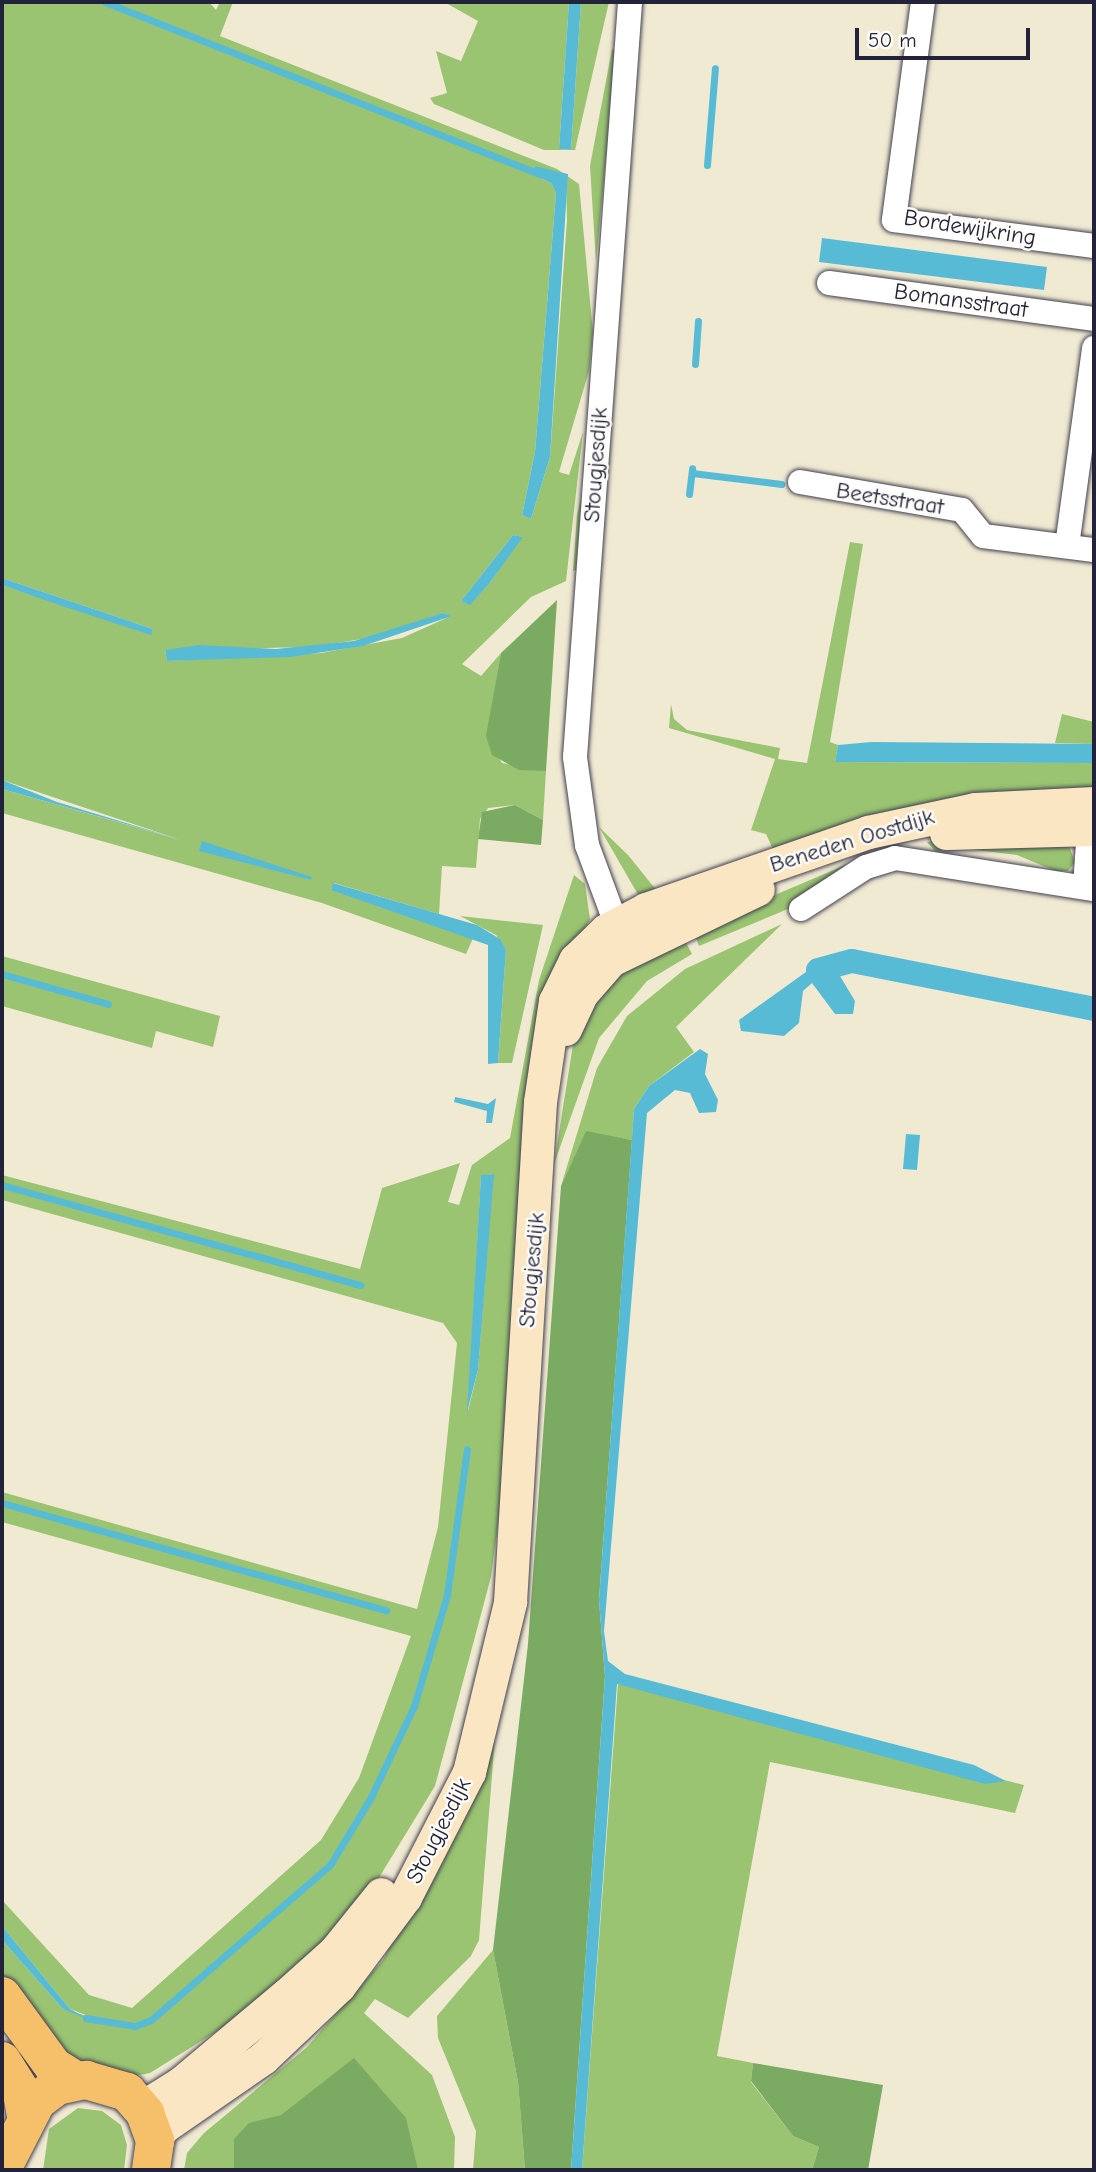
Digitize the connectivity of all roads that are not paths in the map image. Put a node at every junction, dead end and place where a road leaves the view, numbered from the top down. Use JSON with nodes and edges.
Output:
{"nodes":[{"id":1,"x":630,"y":2,"type":"edge"},
{"id":2,"x":923,"y":2,"type":"edge"},
{"id":3,"x":1094,"y":246,"type":"edge"},
{"id":4,"x":828,"y":283,"type":"dead end"},
{"id":5,"x":1094,"y":319,"type":"edge"},
{"id":6,"x":1094,"y":348,"type":"edge"},
{"id":7,"x":800,"y":482,"type":"dead end"},
{"id":8,"x":1067,"y":547,"type":"junction"},
{"id":9,"x":1094,"y":550,"type":"edge"},
{"id":10,"x":1092,"y":816,"type":"edge"},
{"id":11,"x":1090,"y":888,"type":"edge"},
{"id":12,"x":801,"y":909,"type":"dead end"},
{"id":13,"x":628,"y":934,"type":"junction"},
{"id":14,"x":2,"y":1996,"type":"edge"},
{"id":15,"x":2,"y":2043,"type":"edge"},
{"id":16,"x":2,"y":2062,"type":"edge"},
{"id":17,"x":206,"y":2078,"type":"junction"},
{"id":18,"x":75,"y":2080,"type":"junction"},
{"id":19,"x":148,"y":2136,"type":"edge"},
{"id":20,"x":27,"y":2143,"type":"edge"},
{"id":21,"x":132,"y":2170,"type":"edge"}],
"edges":[{"from":1,"to":13,"type":"street","name":"Stougjesdijk"},
{"from":2,"to":3,"type":"street","name":"Bordewijkring"},
{"from":4,"to":5,"type":"street","name":"Bomansstraat"},
{"from":6,"to":8,"type":"street"},
{"from":7,"to":8,"type":"street","name":"Beetsstraat"},
{"from":8,"to":9,"type":"street","name":"Beetsstraat"},
{"from":10,"to":11,"type":"street"},
{"from":10,"to":13,"type":"main road","name":"Beneden Oostdijk"},
{"from":11,"to":12,"type":"street"},
{"from":13,"to":17,"type":"main road","name":"Stougjesdijk"},
{"from":14,"to":18,"type":"main road"},
{"from":15,"to":20,"type":"main road"},
{"from":16,"to":20,"type":"main road"},
{"from":17,"to":19,"type":"main road","name":"Stougjesdijk"},
{"from":17,"to":19,"type":"main road","name":"Stougjesdijk"},
{"from":18,"to":19,"type":"main road"},
{"from":18,"to":20,"type":"main road"},
{"from":19,"to":20,"type":"main road"},
{"from":19,"to":21,"type":"main road"}]}
